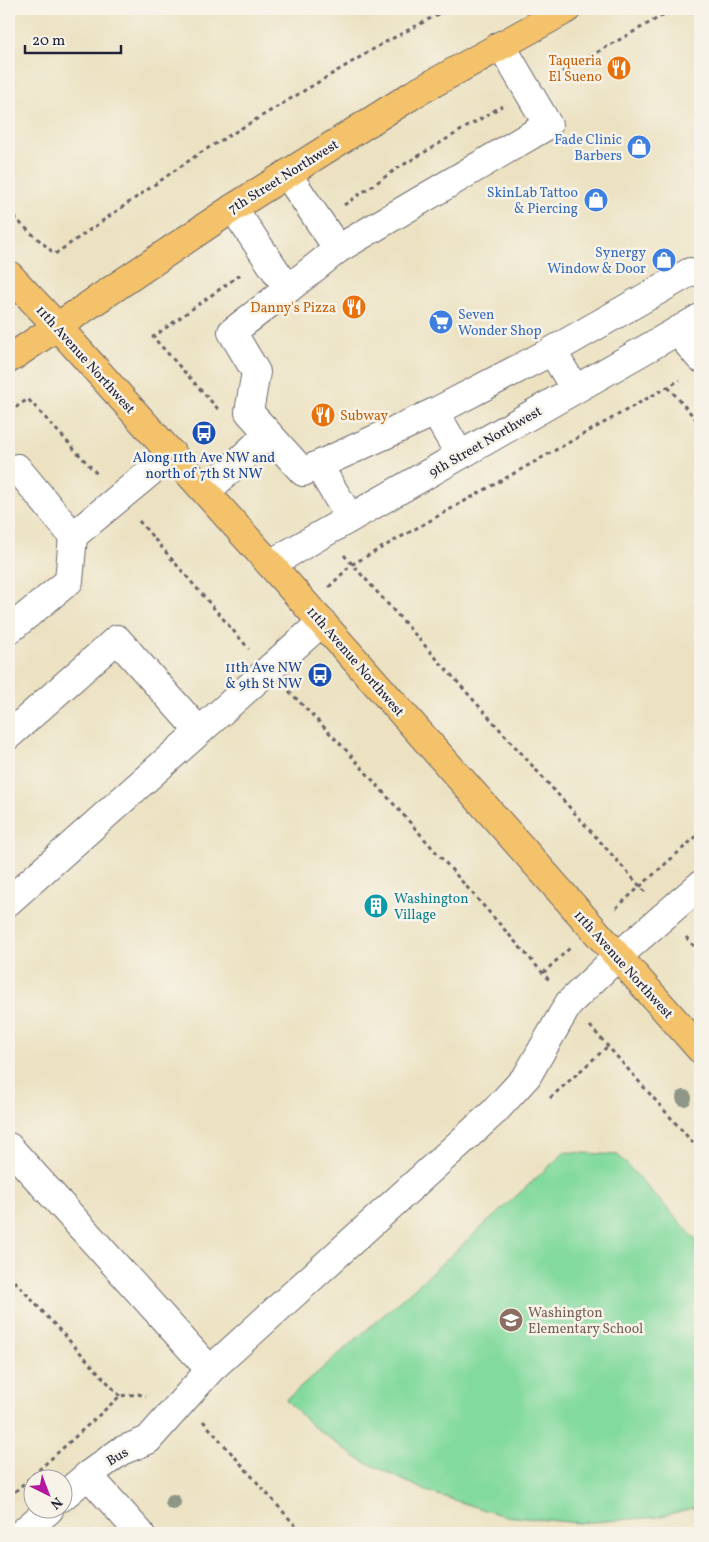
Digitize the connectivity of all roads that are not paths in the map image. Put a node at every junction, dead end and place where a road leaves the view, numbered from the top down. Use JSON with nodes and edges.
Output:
{"nodes":[{"id":1,"x":567,"y":9,"type":"edge"},
{"id":2,"x":501,"y":46,"type":"junction"},
{"id":3,"x":286,"y":174,"type":"junction"},
{"id":4,"x":233,"y":208,"type":"junction"},
{"id":5,"x":338,"y":249,"type":"junction"},
{"id":6,"x":690,"y":272,"type":"dead end"},
{"id":7,"x":9,"y":275,"type":"edge"},
{"id":8,"x":288,"y":289,"type":"junction"},
{"id":9,"x":633,"y":305,"type":"junction"},
{"id":10,"x":700,"y":318,"type":"edge"},
{"id":11,"x":57,"y":326,"type":"junction"},
{"id":12,"x":667,"y":337,"type":"junction"},
{"id":13,"x":552,"y":351,"type":"junction"},
{"id":14,"x":700,"y":358,"type":"edge"},
{"id":15,"x":9,"y":359,"type":"edge"},
{"id":16,"x":575,"y":389,"type":"junction"},
{"id":17,"x":435,"y":412,"type":"junction"},
{"id":18,"x":268,"y":434,"type":"junction"},
{"id":19,"x":172,"y":454,"type":"junction"},
{"id":20,"x":460,"y":455,"type":"junction"},
{"id":21,"x":318,"y":465,"type":"junction"},
{"id":22,"x":9,"y":474,"type":"edge"},
{"id":23,"x":206,"y":492,"type":"junction"},
{"id":24,"x":350,"y":518,"type":"junction"},
{"id":25,"x":73,"y":536,"type":"junction"},
{"id":26,"x":270,"y":564,"type":"junction"},
{"id":27,"x":322,"y":622,"type":"junction"},
{"id":28,"x":9,"y":630,"type":"edge"},
{"id":29,"x":199,"y":731,"type":"junction"},
{"id":30,"x":9,"y":735,"type":"edge"},
{"id":31,"x":700,"y":885,"type":"edge"},
{"id":32,"x":13,"y":888,"type":"edge"},
{"id":33,"x":617,"y":958,"type":"junction"},
{"id":34,"x":700,"y":1050,"type":"edge"},
{"id":35,"x":9,"y":1146,"type":"edge"},
{"id":36,"x":210,"y":1370,"type":"junction"},
{"id":37,"x":88,"y":1475,"type":"junction"},
{"id":38,"x":72,"y":1489,"type":"edge"},
{"id":39,"x":37,"y":1520,"type":"edge"},
{"id":40,"x":22,"y":1533,"type":"edge"},
{"id":41,"x":140,"y":1533,"type":"edge"}],
"edges":[{"from":1,"to":2,"type":"main road","name":"7th Street Northwest"},
{"from":2,"to":3,"type":"main road","name":"7th Street Northwest"},
{"from":2,"to":5,"type":"street"},
{"from":3,"to":4,"type":"main road","name":"7th Street Northwest"},
{"from":3,"to":5,"type":"street"},
{"from":4,"to":8,"type":"street"},
{"from":4,"to":11,"type":"main road","name":"7th Street Northwest"},
{"from":5,"to":8,"type":"street"},
{"from":6,"to":9,"type":"street"},
{"from":7,"to":11,"type":"main road","name":"11th Avenue Northwest"},
{"from":8,"to":18,"type":"street"},
{"from":9,"to":12,"type":"street"},
{"from":9,"to":13,"type":"street"},
{"from":10,"to":12,"type":"street","name":"9th Street Northwest"},
{"from":11,"to":15,"type":"main road","name":"7th Street Northwest"},
{"from":11,"to":19,"type":"main road","name":"11th Avenue Northwest"},
{"from":12,"to":14,"type":"street"},
{"from":12,"to":16,"type":"street","name":"9th Street Northwest"},
{"from":13,"to":16,"type":"street"},
{"from":13,"to":17,"type":"street"},
{"from":16,"to":20,"type":"street","name":"9th Street Northwest"},
{"from":17,"to":20,"type":"street"},
{"from":17,"to":21,"type":"street"},
{"from":18,"to":21,"type":"street"},
{"from":18,"to":23,"type":"street"},
{"from":19,"to":23,"type":"main road","name":"11th Avenue Northwest"},
{"from":19,"to":25,"type":"street"},
{"from":20,"to":24,"type":"street","name":"9th Street Northwest"},
{"from":21,"to":24,"type":"street"},
{"from":22,"to":25,"type":"street"},
{"from":23,"to":26,"type":"main road","name":"11th Avenue Northwest"},
{"from":24,"to":26,"type":"street","name":"9th Street Northwest"},
{"from":25,"to":28,"type":"street"},
{"from":26,"to":27,"type":"main road","name":"11th Avenue Northwest"},
{"from":27,"to":29,"type":"street"},
{"from":27,"to":33,"type":"main road","name":"11th Avenue Northwest"},
{"from":29,"to":30,"type":"street"},
{"from":29,"to":32,"type":"street"},
{"from":31,"to":33,"type":"street"},
{"from":33,"to":34,"type":"main road","name":"11th Avenue Northwest"},
{"from":33,"to":36,"type":"street"},
{"from":35,"to":36,"type":"street"},
{"from":36,"to":37,"type":"street","name":"Bus"},
{"from":37,"to":38,"type":"street","name":"Bus"},
{"from":37,"to":41,"type":"street"},
{"from":39,"to":40,"type":"street"}]}
